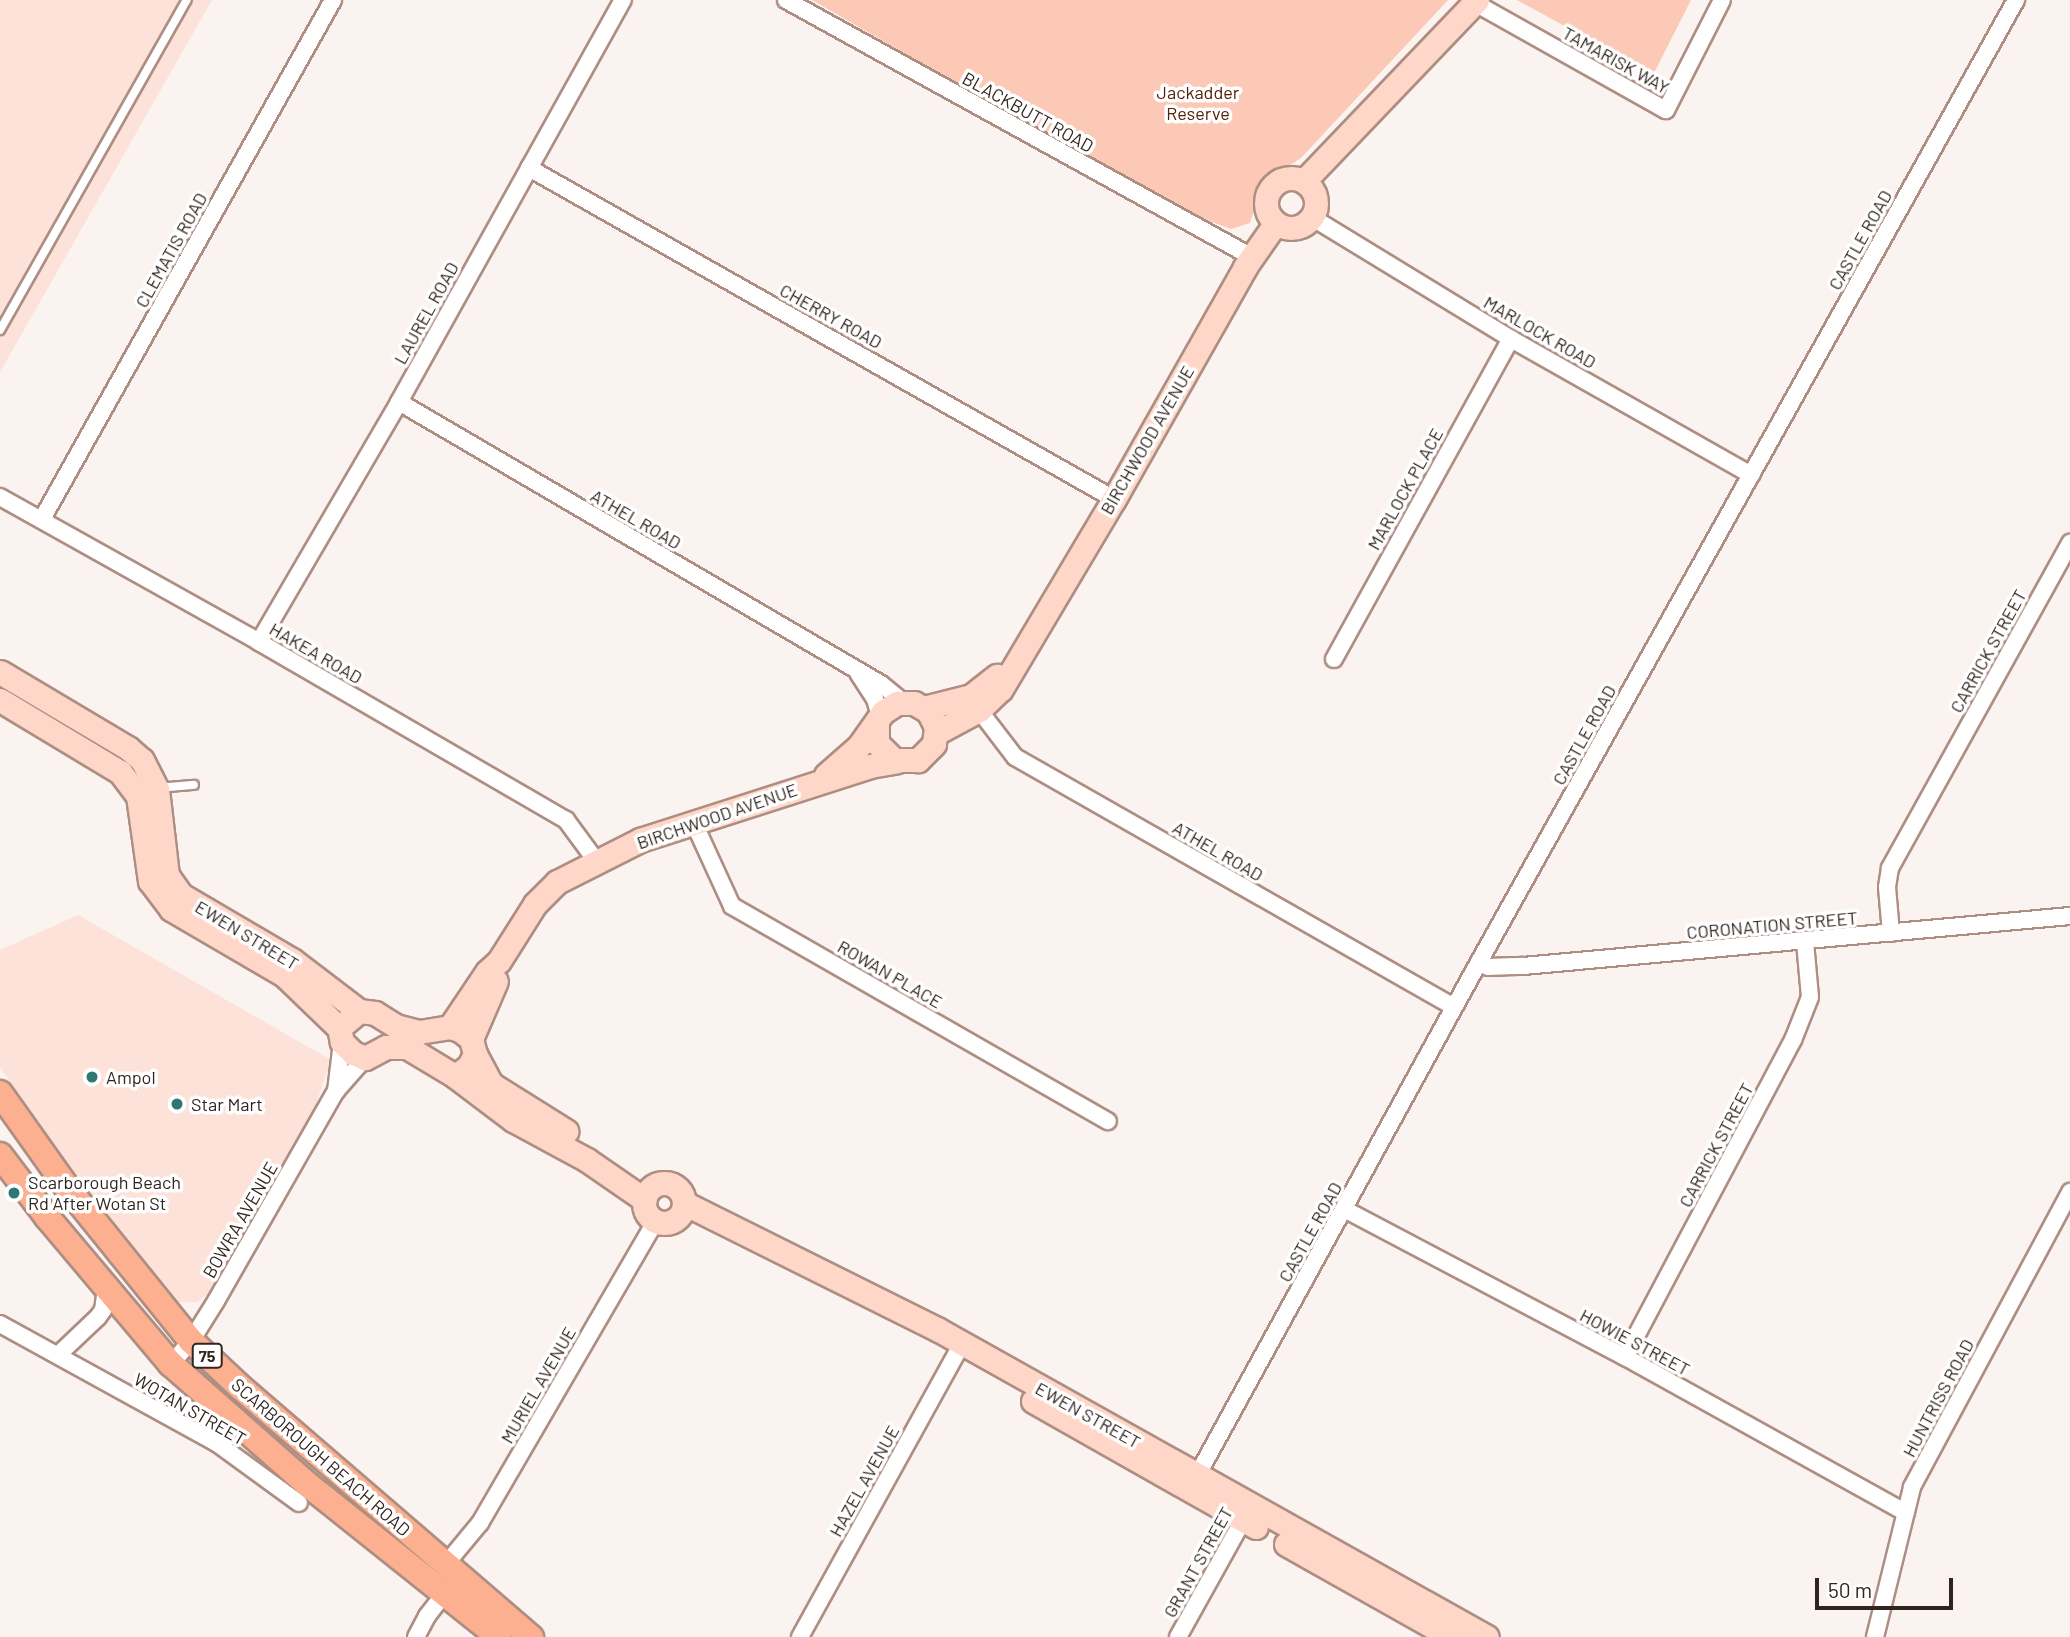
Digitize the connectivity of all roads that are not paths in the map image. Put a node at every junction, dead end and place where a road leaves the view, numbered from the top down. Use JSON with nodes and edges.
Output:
{"nodes":[{"id":1,"x":187,"y":0,"type":"edge"},
{"id":2,"x":333,"y":0,"type":"edge"},
{"id":3,"x":623,"y":0,"type":"edge"},
{"id":4,"x":786,"y":0,"type":"edge"},
{"id":5,"x":1723,"y":0,"type":"edge"},
{"id":6,"x":2016,"y":0,"type":"edge"},
{"id":7,"x":1476,"y":1,"type":"edge"},
{"id":8,"x":529,"y":168,"type":"junction"},
{"id":9,"x":1304,"y":181,"type":"junction"},
{"id":10,"x":1313,"y":218,"type":"junction"},
{"id":11,"x":1275,"y":224,"type":"junction"},
{"id":12,"x":1252,"y":257,"type":"junction"},
{"id":13,"x":0,"y":330,"type":"edge"},
{"id":14,"x":1511,"y":339,"type":"junction"},
{"id":15,"x":398,"y":402,"type":"junction"},
{"id":16,"x":1751,"y":475,"type":"junction"},
{"id":17,"x":0,"y":497,"type":"edge"},
{"id":18,"x":1114,"y":499,"type":"junction"},
{"id":19,"x":42,"y":519,"type":"junction"},
{"id":20,"x":2070,"y":543,"type":"edge"},
{"id":21,"x":259,"y":642,"type":"junction"},
{"id":22,"x":1020,"y":657,"type":"junction"},
{"id":23,"x":1334,"y":659,"type":"dead end"},
{"id":24,"x":854,"y":668,"type":"junction"},
{"id":25,"x":0,"y":672,"type":"edge"},
{"id":26,"x":0,"y":700,"type":"edge"},
{"id":27,"x":913,"y":705,"type":"junction"},
{"id":28,"x":979,"y":710,"type":"junction"},
{"id":29,"x":878,"y":718,"type":"junction"},
{"id":30,"x":936,"y":733,"type":"junction"},
{"id":31,"x":897,"y":761,"type":"junction"},
{"id":32,"x":814,"y":784,"type":"junction"},
{"id":33,"x":194,"y":785,"type":"dead end"},
{"id":34,"x":147,"y":792,"type":"junction"},
{"id":35,"x":694,"y":823,"type":"junction"},
{"id":36,"x":597,"y":862,"type":"junction"},
{"id":37,"x":2070,"y":916,"type":"edge"},
{"id":38,"x":1891,"y":933,"type":"junction"},
{"id":39,"x":1805,"y":942,"type":"junction"},
{"id":40,"x":499,"y":961,"type":"junction"},
{"id":41,"x":1479,"y":962,"type":"junction"},
{"id":42,"x":1454,"y":1007,"type":"junction"},
{"id":43,"x":359,"y":1011,"type":"junction"},
{"id":44,"x":450,"y":1027,"type":"junction"},
{"id":45,"x":341,"y":1035,"type":"junction"},
{"id":46,"x":473,"y":1046,"type":"junction"},
{"id":47,"x":365,"y":1058,"type":"junction"},
{"id":48,"x":455,"y":1076,"type":"junction"},
{"id":49,"x":336,"y":1091,"type":"junction"},
{"id":50,"x":0,"y":1093,"type":"edge"},
{"id":51,"x":1108,"y":1121,"type":"dead end"},
{"id":52,"x":0,"y":1154,"type":"edge"},
{"id":53,"x":2070,"y":1192,"type":"edge"},
{"id":54,"x":649,"y":1193,"type":"junction"},
{"id":55,"x":1344,"y":1209,"type":"junction"},
{"id":56,"x":682,"y":1210,"type":"junction"},
{"id":57,"x":656,"y":1221,"type":"junction"},
{"id":58,"x":106,"y":1289,"type":"junction"},
{"id":59,"x":0,"y":1324,"type":"edge"},
{"id":60,"x":191,"y":1341,"type":"junction"},
{"id":61,"x":958,"y":1350,"type":"junction"},
{"id":62,"x":58,"y":1355,"type":"junction"},
{"id":63,"x":1625,"y":1357,"type":"junction"},
{"id":64,"x":171,"y":1364,"type":"junction"},
{"id":65,"x":1193,"y":1484,"type":"junction"},
{"id":66,"x":299,"y":1503,"type":"dead end"},
{"id":67,"x":1247,"y":1513,"type":"junction"},
{"id":68,"x":1906,"y":1513,"type":"junction"},
{"id":69,"x":450,"y":1578,"type":"junction"},
{"id":70,"x":416,"y":1637,"type":"edge"},
{"id":71,"x":499,"y":1637,"type":"edge"},
{"id":72,"x":531,"y":1637,"type":"edge"},
{"id":73,"x":800,"y":1637,"type":"edge"},
{"id":74,"x":1178,"y":1637,"type":"edge"},
{"id":75,"x":1451,"y":1637,"type":"edge"},
{"id":76,"x":1487,"y":1637,"type":"edge"},
{"id":77,"x":1875,"y":1637,"type":"edge"}],
"edges":[{"from":1,"to":13,"type":"lane"},
{"from":2,"to":19,"type":"street","name":"CLEMATIS ROAD"},
{"from":3,"to":8,"type":"street","name":"LAUREL ROAD"},
{"from":4,"to":12,"type":"street","name":"BLACKBUTT ROAD"},
{"from":5,"to":7,"type":"street","name":"TAMARISK WAY"},
{"from":6,"to":16,"type":"street","name":"CASTLE ROAD"},
{"from":7,"to":9,"type":"main road"},
{"from":8,"to":15,"type":"street","name":"LAUREL ROAD"},
{"from":8,"to":18,"type":"street","name":"CHERRY ROAD"},
{"from":9,"to":10,"type":"main road"},
{"from":9,"to":11,"type":"main road"},
{"from":10,"to":11,"type":"main road"},
{"from":10,"to":14,"type":"street","name":"MARLOCK ROAD"},
{"from":11,"to":12,"type":"main road","name":"BIRCHWOOD AVENUE"},
{"from":12,"to":18,"type":"main road","name":"BIRCHWOOD AVENUE"},
{"from":14,"to":16,"type":"street","name":"MARLOCK ROAD"},
{"from":14,"to":23,"type":"street","name":"MARLOCK PLACE"},
{"from":15,"to":21,"type":"street","name":"LAUREL ROAD"},
{"from":15,"to":24,"type":"street","name":"ATHEL ROAD"},
{"from":16,"to":41,"type":"street","name":"CASTLE ROAD"},
{"from":17,"to":19,"type":"street","name":"HAKEA ROAD"},
{"from":18,"to":22,"type":"main road","name":"BIRCHWOOD AVENUE"},
{"from":19,"to":21,"type":"street","name":"HAKEA ROAD"},
{"from":20,"to":38,"type":"street","name":"CARRICK STREET"},
{"from":21,"to":36,"type":"street","name":"HAKEA ROAD"},
{"from":22,"to":27,"type":"main road","name":"BIRCHWOOD AVENUE"},
{"from":22,"to":28,"type":"main road","name":"BIRCHWOOD AVENUE"},
{"from":24,"to":27,"type":"street","name":"ATHEL ROAD"},
{"from":24,"to":29,"type":"street","name":"ATHEL ROAD"},
{"from":25,"to":34,"type":"main road","name":"EWEN STREET"},
{"from":26,"to":34,"type":"main road"},
{"from":27,"to":29,"type":"main road","name":"BIRCHWOOD AVENUE"},
{"from":27,"to":30,"type":"main road"},
{"from":28,"to":30,"type":"main road","name":"BIRCHWOOD AVENUE"},
{"from":28,"to":42,"type":"street","name":"ATHEL ROAD"},
{"from":29,"to":31,"type":"main road"},
{"from":29,"to":32,"type":"main road","name":"BIRCHWOOD AVENUE"},
{"from":30,"to":31,"type":"main road","name":"BIRCHWOOD AVENUE"},
{"from":31,"to":32,"type":"main road","name":"BIRCHWOOD AVENUE"},
{"from":32,"to":35,"type":"main road","name":"BIRCHWOOD AVENUE"},
{"from":33,"to":34,"type":"lane"},
{"from":34,"to":43,"type":"main road","name":"EWEN STREET"},
{"from":34,"to":45,"type":"main road","name":"EWEN STREET"},
{"from":35,"to":36,"type":"main road","name":"BIRCHWOOD AVENUE"},
{"from":35,"to":51,"type":"street","name":"ROWAN PLACE"},
{"from":36,"to":40,"type":"main road","name":"BIRCHWOOD AVENUE"},
{"from":37,"to":38,"type":"street","name":"CORONATION STREET"},
{"from":38,"to":39,"type":"street","name":"CORONATION STREET"},
{"from":39,"to":41,"type":"street","name":"CORONATION STREET"},
{"from":39,"to":63,"type":"street","name":"CARRICK STREET"},
{"from":40,"to":44,"type":"main road","name":"BIRCHWOOD AVENUE"},
{"from":40,"to":46,"type":"main road","name":"BIRCHWOOD AVENUE"},
{"from":41,"to":42,"type":"street","name":"CASTLE ROAD"},
{"from":42,"to":55,"type":"street","name":"CASTLE ROAD"},
{"from":43,"to":44,"type":"main road","name":"EWEN STREET"},
{"from":43,"to":45,"type":"main road"},
{"from":44,"to":46,"type":"main road"},
{"from":45,"to":47,"type":"main road","name":"EWEN STREET"},
{"from":45,"to":49,"type":"street","name":"BOWRA AVENUE"},
{"from":46,"to":48,"type":"main road"},
{"from":46,"to":54,"type":"main road"},
{"from":47,"to":48,"type":"main road"},
{"from":47,"to":49,"type":"street","name":"BOWRA AVENUE"},
{"from":48,"to":54,"type":"main road"},
{"from":49,"to":60,"type":"street","name":"BOWRA AVENUE"},
{"from":50,"to":60,"type":"main road","name":"SCARBOROUGH BEACH ROAD","number":"75"},
{"from":52,"to":58,"type":"main road","name":"SCARBOROUGH BEACH ROAD","number":"75"},
{"from":53,"to":68,"type":"street","name":"HUNTRISS ROAD"},
{"from":54,"to":56,"type":"main road"},
{"from":54,"to":57,"type":"main road"},
{"from":55,"to":63,"type":"street","name":"HOWIE STREET"},
{"from":55,"to":65,"type":"street","name":"CASTLE ROAD"},
{"from":56,"to":57,"type":"main road"},
{"from":56,"to":61,"type":"main road","name":"EWEN STREET"},
{"from":57,"to":69,"type":"street","name":"MURIEL AVENUE"},
{"from":58,"to":62,"type":"street"},
{"from":58,"to":64,"type":"main road","name":"SCARBOROUGH BEACH ROAD","number":"75"},
{"from":59,"to":62,"type":"street","name":"WOTAN STREET"},
{"from":60,"to":64,"type":"street","name":"BOWRA AVENUE"},
{"from":60,"to":69,"type":"main road","name":"SCARBOROUGH BEACH ROAD","number":"75"},
{"from":61,"to":65,"type":"main road","name":"EWEN STREET"},
{"from":61,"to":73,"type":"street","name":"HAZEL AVENUE"},
{"from":62,"to":66,"type":"street","name":"WOTAN STREET"},
{"from":63,"to":68,"type":"street","name":"HOWIE STREET"},
{"from":64,"to":69,"type":"main road","name":"SCARBOROUGH BEACH ROAD","number":"75"},
{"from":65,"to":67,"type":"main road","name":"EWEN STREET"},
{"from":67,"to":74,"type":"street","name":"GRANT STREET"},
{"from":67,"to":75,"type":"main road","name":"EWEN STREET"},
{"from":67,"to":76,"type":"main road","name":"EWEN STREET"},
{"from":68,"to":77,"type":"street","name":"HUNTRISS ROAD"},
{"from":69,"to":70,"type":"street","name":"MURIEL AVENUE"},
{"from":69,"to":71,"type":"main road","name":"SCARBOROUGH BEACH ROAD","number":"75"},
{"from":69,"to":72,"type":"main road","name":"SCARBOROUGH BEACH ROAD","number":"75"}]}
